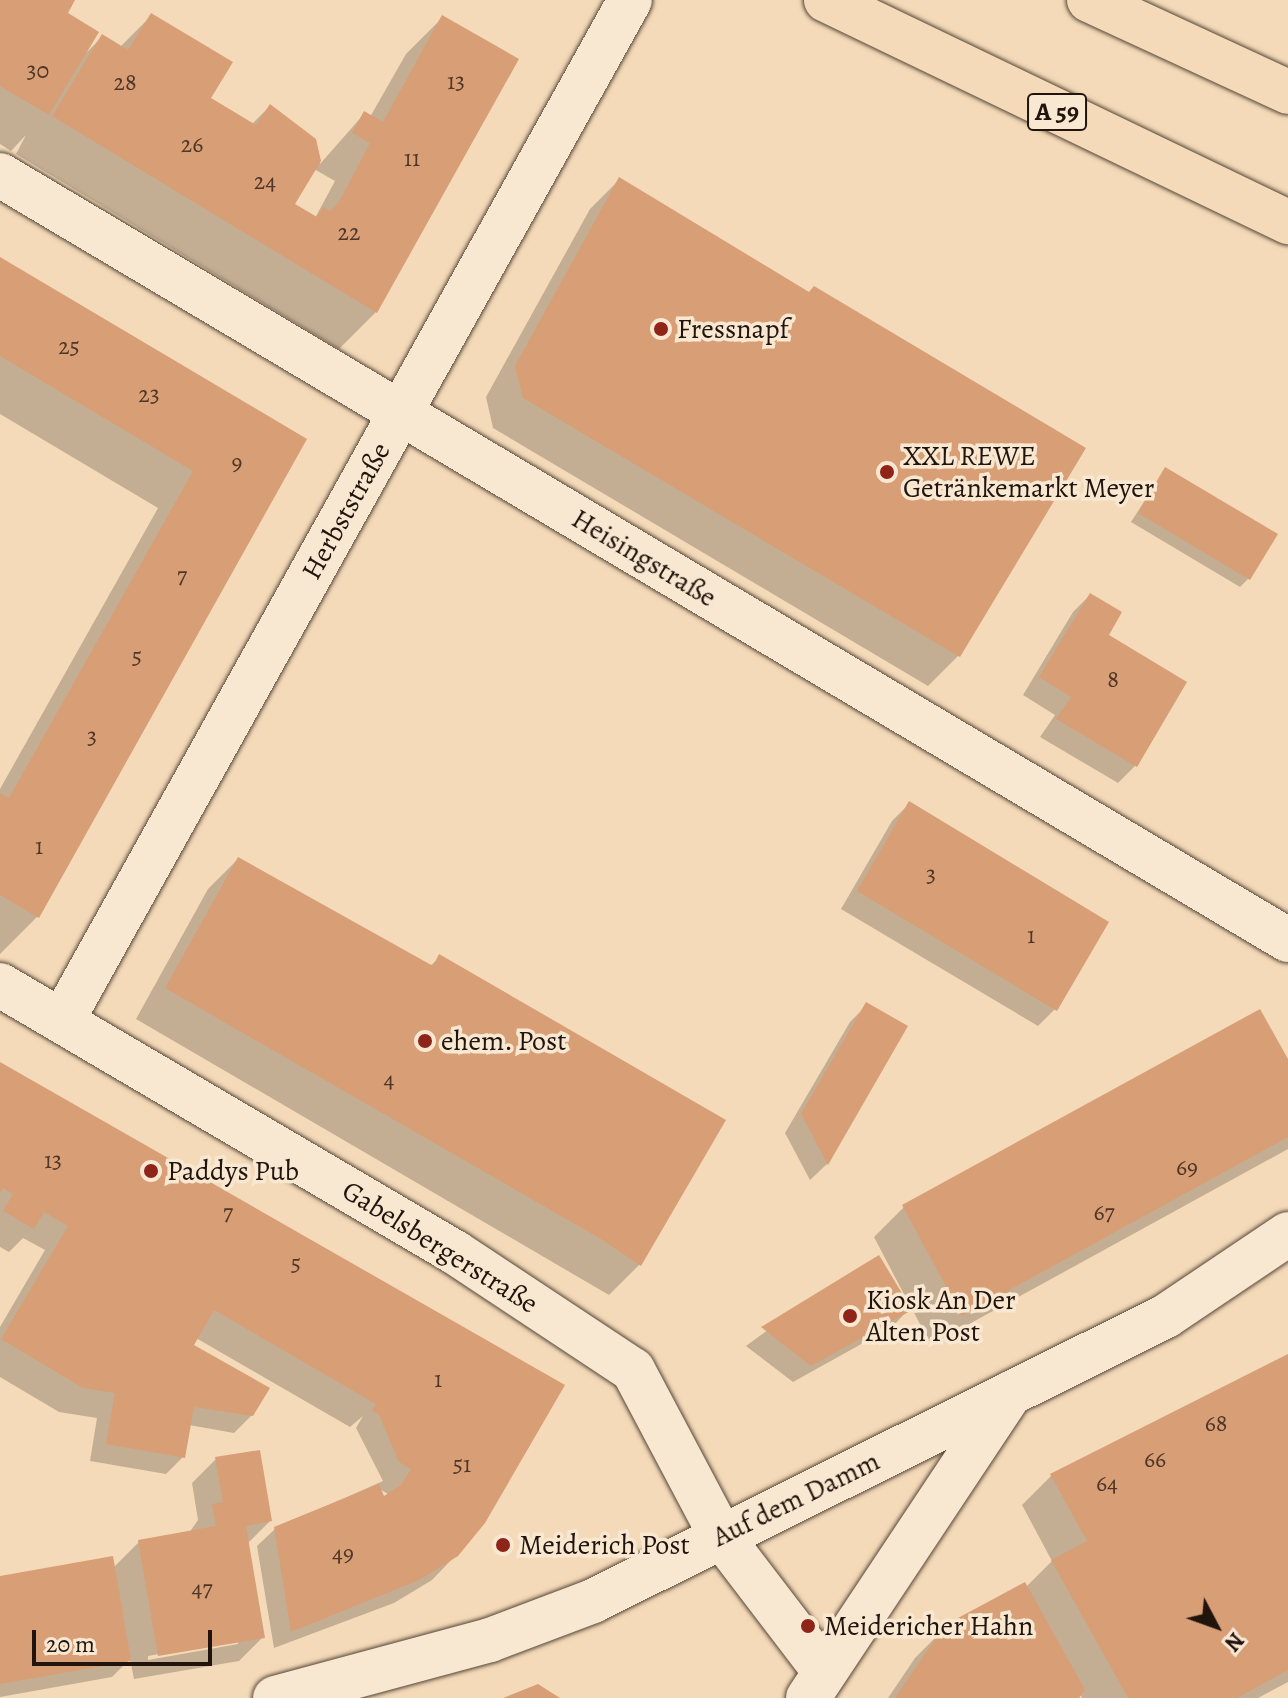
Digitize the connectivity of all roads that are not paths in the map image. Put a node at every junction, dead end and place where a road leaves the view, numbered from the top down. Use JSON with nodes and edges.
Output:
{"nodes":[{"id":1,"x":630,"y":0,"type":"edge"},
{"id":2,"x":826,"y":0,"type":"edge"},
{"id":3,"x":1089,"y":0,"type":"edge"},
{"id":4,"x":1288,"y":92,"type":"edge"},
{"id":5,"x":0,"y":175,"type":"edge"},
{"id":6,"x":1288,"y":222,"type":"edge"},
{"id":7,"x":401,"y":413,"type":"junction"},
{"id":8,"x":1288,"y":940,"type":"edge"},
{"id":9,"x":0,"y":985,"type":"edge"},
{"id":10,"x":62,"y":1021,"type":"junction"},
{"id":11,"x":1288,"y":1234,"type":"edge"},
{"id":12,"x":1011,"y":1393,"type":"junction"},
{"id":13,"x":721,"y":1536,"type":"junction"},
{"id":14,"x":816,"y":1685,"type":"edge"},
{"id":15,"x":275,"y":1698,"type":"edge"}],
"edges":[{"from":1,"to":7,"type":"street","name":"Herbststraße"},
{"from":2,"to":6,"type":"highway","number":"A 59"},
{"from":3,"to":4,"type":"highway"},
{"from":5,"to":7,"type":"street","name":"Heisingstraße"},
{"from":7,"to":8,"type":"street","name":"Heisingstraße"},
{"from":7,"to":10,"type":"street","name":"Herbststraße"},
{"from":9,"to":10,"type":"street","name":"Gabelsbergerstraße"},
{"from":10,"to":13,"type":"street","name":"Gabelsbergerstraße"},
{"from":11,"to":12,"type":"street","name":"Auf dem Damm"},
{"from":12,"to":13,"type":"street","name":"Auf dem Damm"},
{"from":12,"to":14,"type":"street"},
{"from":13,"to":14,"type":"street","name":"Gabelsbergerstraße"},
{"from":13,"to":15,"type":"street","name":"Auf dem Damm"}]}
